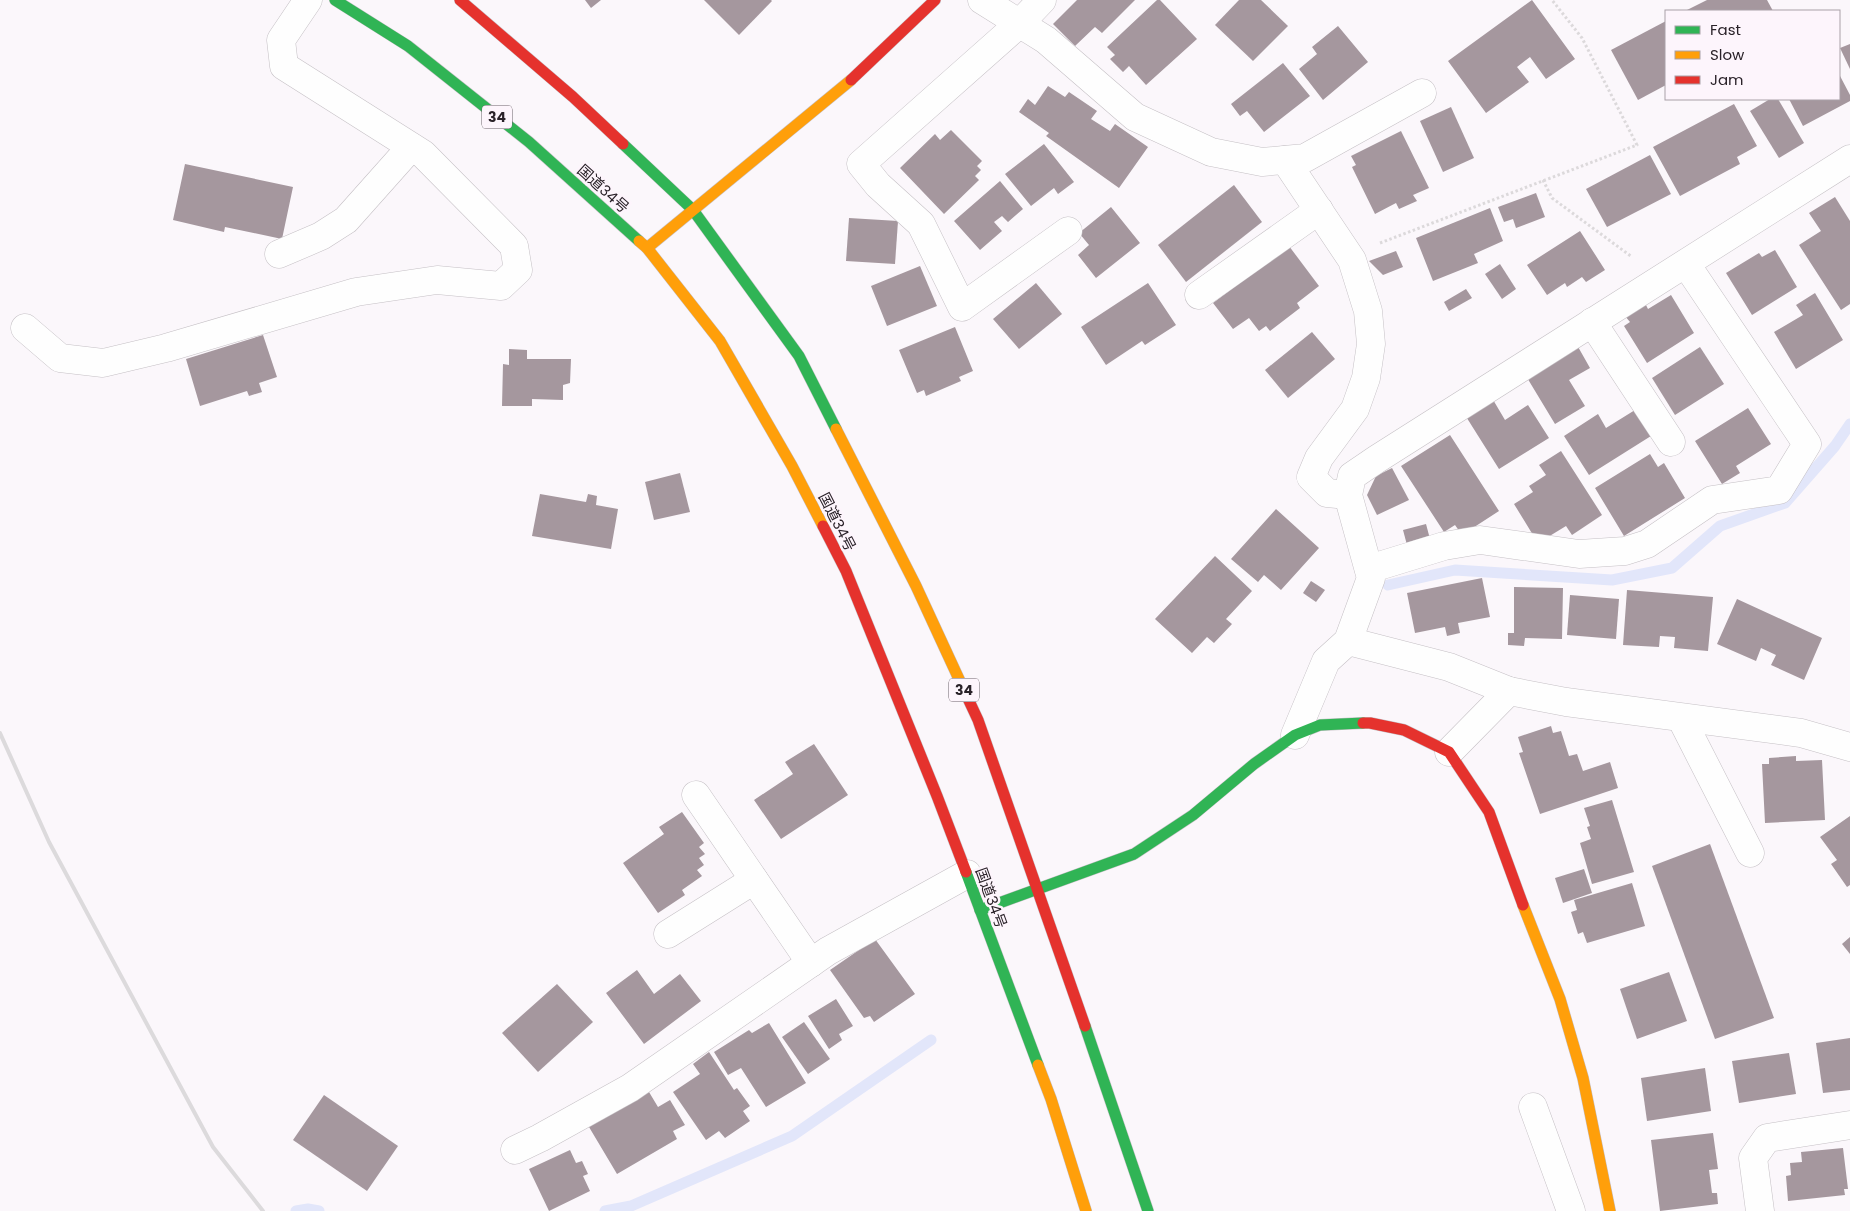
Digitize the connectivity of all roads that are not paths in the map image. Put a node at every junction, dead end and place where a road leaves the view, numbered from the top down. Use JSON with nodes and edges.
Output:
{"nodes":[{"id":1,"x":308,"y":0,"type":"edge"},
{"id":2,"x":335,"y":0,"type":"edge"},
{"id":3,"x":460,"y":0,"type":"edge"},
{"id":4,"x":935,"y":0,"type":"edge"},
{"id":5,"x":982,"y":0,"type":"edge"},
{"id":6,"x":1042,"y":0,"type":"edge"},
{"id":7,"x":1020,"y":24,"type":"junction"},
{"id":8,"x":1422,"y":94,"type":"dead end"},
{"id":9,"x":412,"y":147,"type":"junction"},
{"id":10,"x":1850,"y":159,"type":"edge"},
{"id":11,"x":1285,"y":160,"type":"junction"},
{"id":12,"x":693,"y":210,"type":"junction"},
{"id":13,"x":1318,"y":210,"type":"junction"},
{"id":14,"x":1068,"y":232,"type":"dead end"},
{"id":15,"x":647,"y":248,"type":"junction"},
{"id":16,"x":279,"y":254,"type":"dead end"},
{"id":17,"x":1686,"y":264,"type":"junction"},
{"id":18,"x":1199,"y":295,"type":"dead end"},
{"id":19,"x":1592,"y":322,"type":"junction"},
{"id":20,"x":25,"y":328,"type":"dead end"},
{"id":21,"x":1671,"y":442,"type":"dead end"},
{"id":22,"x":1348,"y":495,"type":"junction"},
{"id":23,"x":1369,"y":569,"type":"junction"},
{"id":24,"x":1348,"y":642,"type":"junction"},
{"id":25,"x":1509,"y":691,"type":"junction"},
{"id":26,"x":1681,"y":718,"type":"junction"},
{"id":27,"x":1296,"y":735,"type":"junction"},
{"id":28,"x":1850,"y":748,"type":"edge"},
{"id":29,"x":1449,"y":752,"type":"junction"},
{"id":30,"x":696,"y":795,"type":"dead end"},
{"id":31,"x":1750,"y":853,"type":"dead end"},
{"id":32,"x":967,"y":874,"type":"junction"},
{"id":33,"x":754,"y":880,"type":"junction"},
{"id":34,"x":1038,"y":889,"type":"junction"},
{"id":35,"x":980,"y":910,"type":"junction"},
{"id":36,"x":668,"y":934,"type":"dead end"},
{"id":37,"x":811,"y":963,"type":"junction"},
{"id":38,"x":1533,"y":1107,"type":"dead end"},
{"id":39,"x":1850,"y":1125,"type":"edge"},
{"id":40,"x":515,"y":1150,"type":"dead end"},
{"id":41,"x":1086,"y":1211,"type":"edge"},
{"id":42,"x":1148,"y":1211,"type":"edge"},
{"id":43,"x":1571,"y":1211,"type":"edge"},
{"id":44,"x":1610,"y":1211,"type":"edge"},
{"id":45,"x":1760,"y":1211,"type":"edge"}],
"edges":[{"from":1,"to":9,"type":"street"},
{"from":2,"to":15,"type":"main road","name":"国道34号","number":"34"},
{"from":3,"to":12,"type":"main road","number":"34"},
{"from":4,"to":12,"type":"main road"},
{"from":5,"to":7,"type":"street"},
{"from":6,"to":7,"type":"street"},
{"from":7,"to":11,"type":"street"},
{"from":7,"to":14,"type":"street"},
{"from":8,"to":11,"type":"street"},
{"from":9,"to":16,"type":"street"},
{"from":9,"to":20,"type":"street"},
{"from":10,"to":17,"type":"street"},
{"from":11,"to":13,"type":"street"},
{"from":12,"to":15,"type":"main road"},
{"from":12,"to":34,"type":"main road","number":"34"},
{"from":13,"to":18,"type":"street"},
{"from":13,"to":22,"type":"street"},
{"from":15,"to":32,"type":"main road","name":"国道34号","number":"34"},
{"from":17,"to":19,"type":"street"},
{"from":17,"to":23,"type":"street"},
{"from":19,"to":21,"type":"street"},
{"from":19,"to":22,"type":"street"},
{"from":22,"to":23,"type":"street"},
{"from":23,"to":24,"type":"street"},
{"from":24,"to":25,"type":"street"},
{"from":24,"to":27,"type":"street"},
{"from":25,"to":26,"type":"street"},
{"from":25,"to":29,"type":"street"},
{"from":26,"to":28,"type":"street"},
{"from":26,"to":31,"type":"street"},
{"from":27,"to":29,"type":"main road"},
{"from":27,"to":34,"type":"main road"},
{"from":29,"to":44,"type":"main road"},
{"from":30,"to":33,"type":"street"},
{"from":32,"to":35,"type":"main road","name":"国道34号","number":"34"},
{"from":32,"to":37,"type":"street"},
{"from":33,"to":36,"type":"street"},
{"from":33,"to":37,"type":"street"},
{"from":34,"to":35,"type":"main road"},
{"from":34,"to":42,"type":"main road","number":"34"},
{"from":35,"to":41,"type":"main road","name":"国道34号","number":"34"},
{"from":37,"to":40,"type":"street"},
{"from":38,"to":43,"type":"street"},
{"from":39,"to":45,"type":"street"}]}
